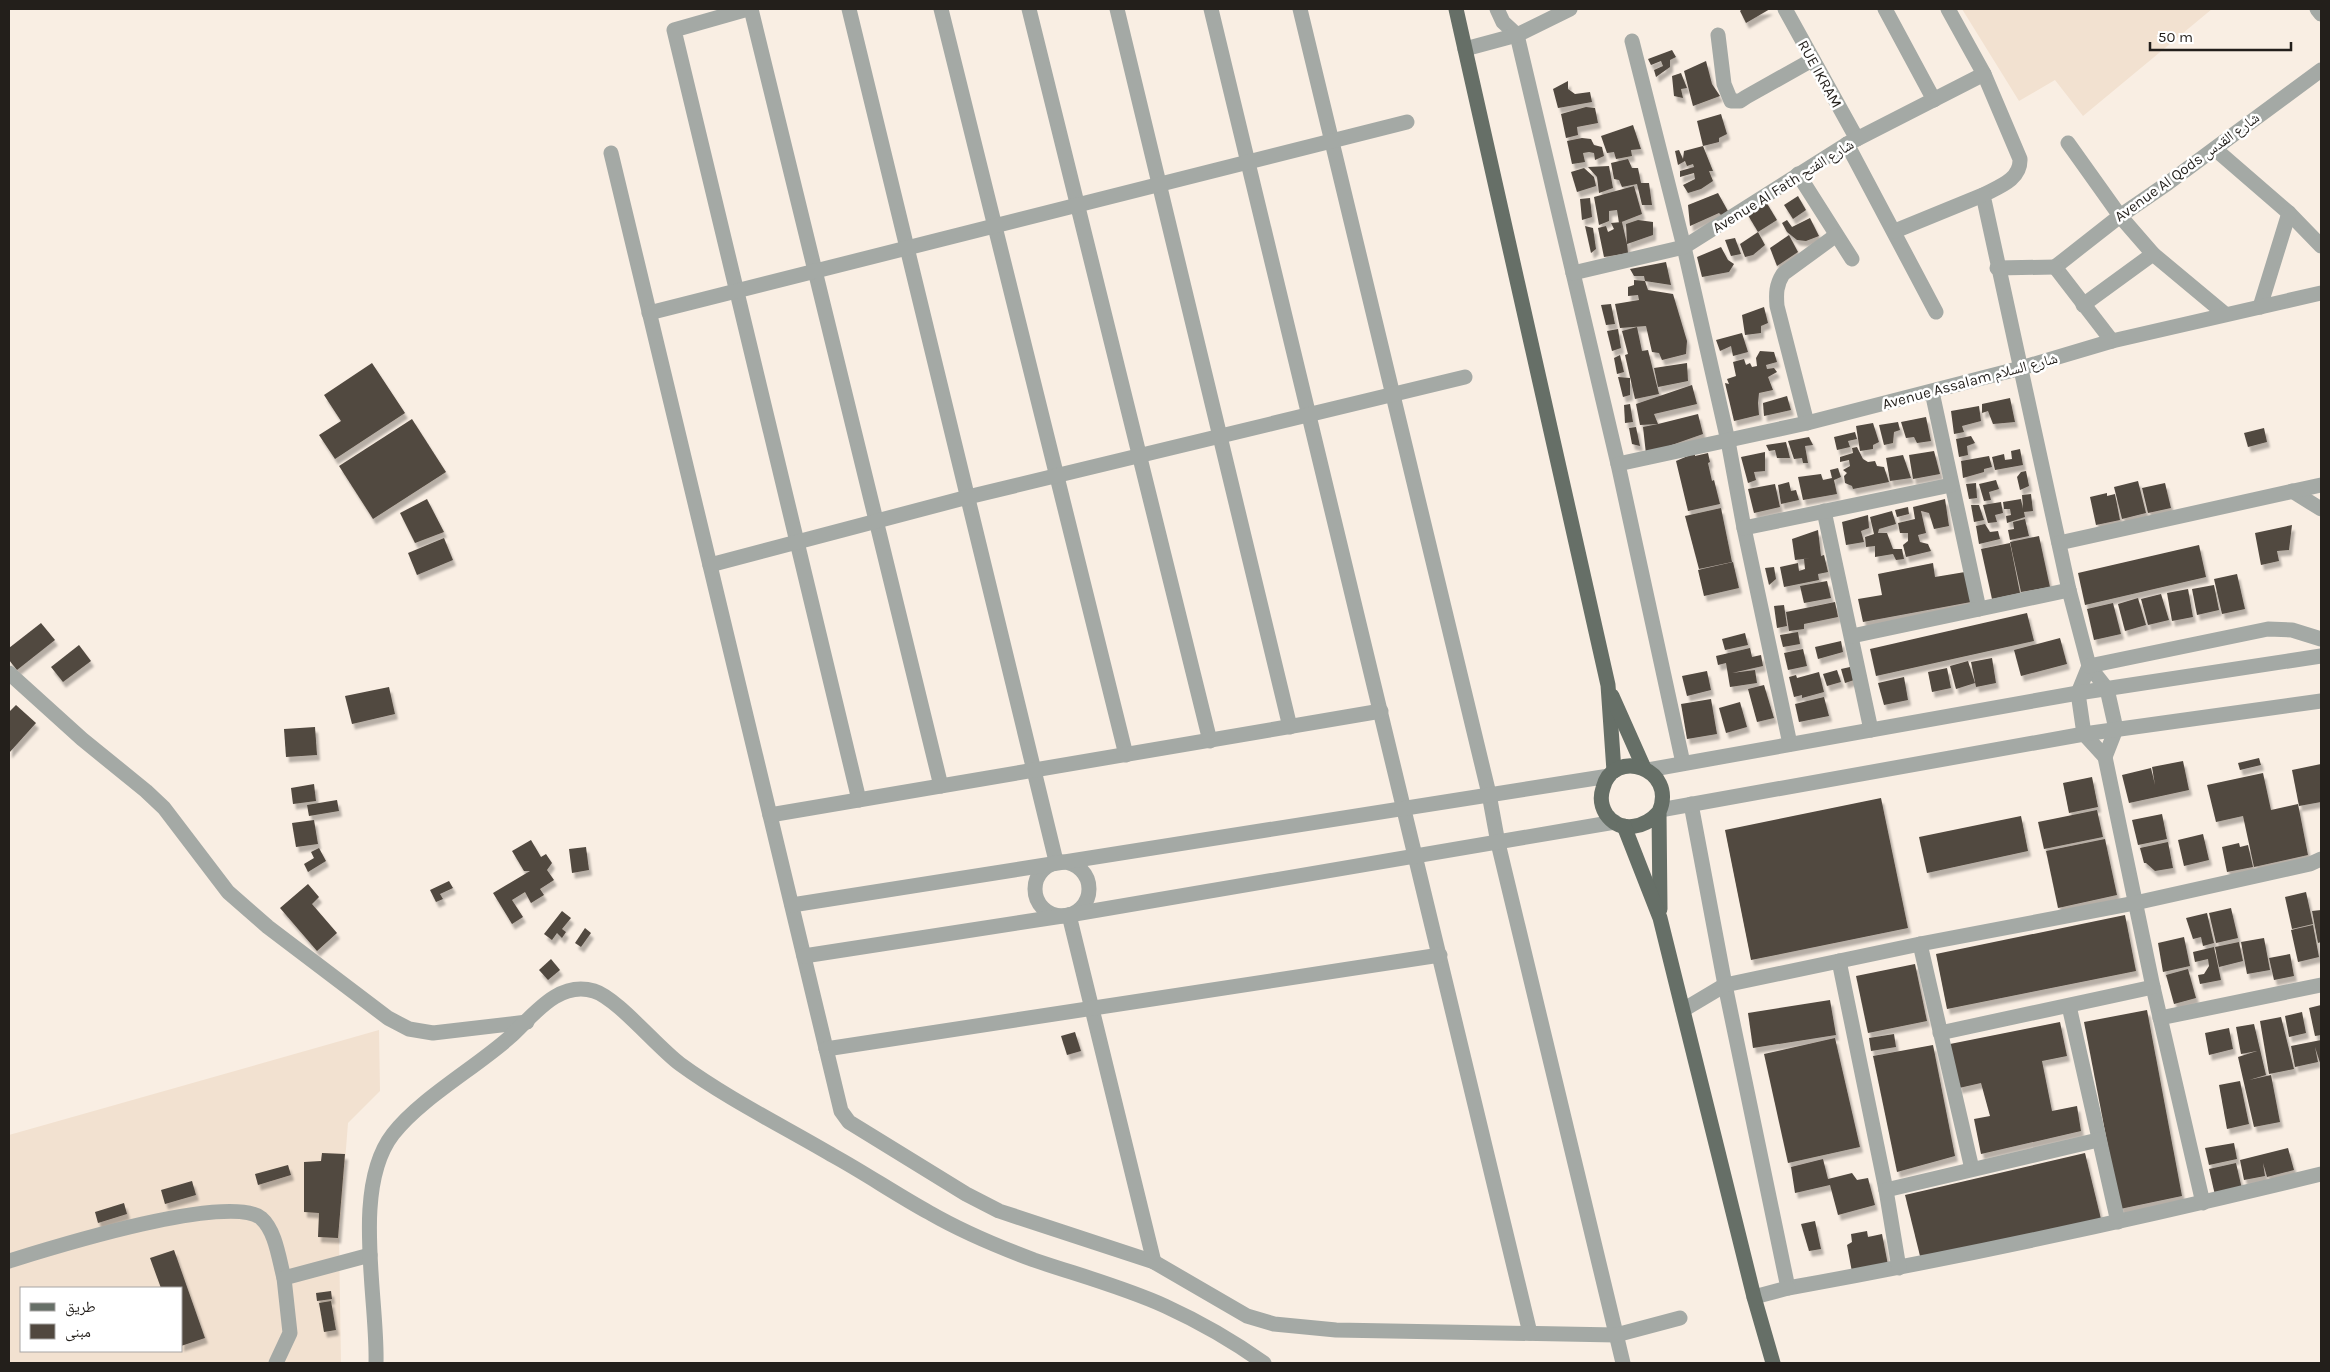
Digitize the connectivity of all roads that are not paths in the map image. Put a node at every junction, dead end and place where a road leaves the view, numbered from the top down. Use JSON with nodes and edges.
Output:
{"nodes":[{"id":1,"x":750,"y":9,"type":"edge"},
{"id":2,"x":849,"y":9,"type":"edge"},
{"id":3,"x":942,"y":9,"type":"edge"},
{"id":4,"x":1029,"y":9,"type":"edge"},
{"id":5,"x":1116,"y":9,"type":"edge"},
{"id":6,"x":1211,"y":9,"type":"edge"},
{"id":7,"x":1300,"y":9,"type":"edge"},
{"id":8,"x":1456,"y":9,"type":"edge"},
{"id":9,"x":1497,"y":9,"type":"edge"},
{"id":10,"x":1570,"y":9,"type":"edge"},
{"id":11,"x":1785,"y":9,"type":"edge"},
{"id":12,"x":1885,"y":9,"type":"edge"},
{"id":13,"x":1948,"y":9,"type":"edge"},
{"id":14,"x":2317,"y":9,"type":"edge"},
{"id":15,"x":2321,"y":14,"type":"edge"},
{"id":16,"x":1517,"y":35,"type":"junction"},
{"id":17,"x":1718,"y":35,"type":"dead end"},
{"id":18,"x":1632,"y":41,"type":"dead end"},
{"id":19,"x":1465,"y":49,"type":"junction"},
{"id":20,"x":1812,"y":60,"type":"junction"},
{"id":21,"x":2321,"y":70,"type":"edge"},
{"id":22,"x":1984,"y":74,"type":"junction"},
{"id":23,"x":1934,"y":100,"type":"junction"},
{"id":24,"x":1407,"y":122,"type":"dead end"},
{"id":25,"x":1331,"y":140,"type":"junction"},
{"id":26,"x":1852,"y":141,"type":"junction"},
{"id":27,"x":2068,"y":143,"type":"dead end"},
{"id":28,"x":2215,"y":149,"type":"junction"},
{"id":29,"x":611,"y":153,"type":"dead end"},
{"id":30,"x":1249,"y":160,"type":"junction"},
{"id":31,"x":1798,"y":174,"type":"junction"},
{"id":32,"x":1159,"y":183,"type":"junction"},
{"id":33,"x":1982,"y":195,"type":"junction"},
{"id":34,"x":1077,"y":204,"type":"junction"},
{"id":35,"x":2289,"y":213,"type":"junction"},
{"id":36,"x":2120,"y":216,"type":"junction"},
{"id":37,"x":995,"y":224,"type":"junction"},
{"id":38,"x":1895,"y":231,"type":"junction"},
{"id":39,"x":1835,"y":236,"type":"junction"},
{"id":40,"x":907,"y":246,"type":"junction"},
{"id":41,"x":2321,"y":246,"type":"edge"},
{"id":42,"x":1684,"y":247,"type":"junction"},
{"id":43,"x":2153,"y":254,"type":"junction"},
{"id":44,"x":1852,"y":259,"type":"dead end"},
{"id":45,"x":2055,"y":267,"type":"junction"},
{"id":46,"x":1997,"y":268,"type":"junction"},
{"id":47,"x":815,"y":270,"type":"junction"},
{"id":48,"x":1573,"y":273,"type":"junction"},
{"id":49,"x":736,"y":290,"type":"junction"},
{"id":50,"x":2321,"y":293,"type":"edge"},
{"id":51,"x":2083,"y":305,"type":"junction"},
{"id":52,"x":2260,"y":307,"type":"junction"},
{"id":53,"x":1936,"y":312,"type":"dead end"},
{"id":54,"x":650,"y":313,"type":"junction"},
{"id":55,"x":2225,"y":314,"type":"junction"},
{"id":56,"x":2112,"y":341,"type":"junction"},
{"id":57,"x":2021,"y":368,"type":"junction"},
{"id":58,"x":1465,"y":378,"type":"dead end"},
{"id":59,"x":1932,"y":392,"type":"junction"},
{"id":60,"x":1392,"y":394,"type":"junction"},
{"id":61,"x":1310,"y":416,"type":"junction"},
{"id":62,"x":1807,"y":424,"type":"junction"},
{"id":63,"x":1220,"y":437,"type":"junction"},
{"id":64,"x":1728,"y":442,"type":"junction"},
{"id":65,"x":1140,"y":456,"type":"junction"},
{"id":66,"x":1618,"y":464,"type":"junction"},
{"id":67,"x":1057,"y":476,"type":"junction"},
{"id":68,"x":1952,"y":485,"type":"junction"},
{"id":69,"x":2321,"y":485,"type":"edge"},
{"id":70,"x":2292,"y":491,"type":"junction"},
{"id":71,"x":968,"y":497,"type":"junction"},
{"id":72,"x":2321,"y":509,"type":"edge"},
{"id":73,"x":1824,"y":511,"type":"junction"},
{"id":74,"x":876,"y":521,"type":"junction"},
{"id":75,"x":1744,"y":528,"type":"junction"},
{"id":76,"x":797,"y":542,"type":"junction"},
{"id":77,"x":2059,"y":543,"type":"junction"},
{"id":78,"x":710,"y":565,"type":"junction"},
{"id":79,"x":2068,"y":590,"type":"junction"},
{"id":80,"x":1979,"y":609,"type":"junction"},
{"id":81,"x":1852,"y":636,"type":"junction"},
{"id":82,"x":2321,"y":639,"type":"edge"},
{"id":83,"x":2321,"y":656,"type":"edge"},
{"id":84,"x":2089,"y":666,"type":"junction"},
{"id":85,"x":9,"y":674,"type":"edge"},
{"id":86,"x":1608,"y":685,"type":"junction"},
{"id":87,"x":2107,"y":689,"type":"junction"},
{"id":88,"x":2078,"y":693,"type":"junction"},
{"id":89,"x":2321,"y":701,"type":"edge"},
{"id":90,"x":1381,"y":711,"type":"junction"},
{"id":91,"x":1290,"y":727,"type":"junction"},
{"id":92,"x":2116,"y":729,"type":"junction"},
{"id":93,"x":1871,"y":730,"type":"junction"},
{"id":94,"x":2084,"y":734,"type":"junction"},
{"id":95,"x":1210,"y":741,"type":"junction"},
{"id":96,"x":1790,"y":744,"type":"junction"},
{"id":97,"x":1126,"y":755,"type":"junction"},
{"id":98,"x":2105,"y":757,"type":"junction"},
{"id":99,"x":1683,"y":763,"type":"junction"},
{"id":100,"x":1646,"y":769,"type":"junction"},
{"id":101,"x":1034,"y":770,"type":"junction"},
{"id":102,"x":1611,"y":774,"type":"junction"},
{"id":103,"x":941,"y":786,"type":"junction"},
{"id":104,"x":1489,"y":794,"type":"junction"},
{"id":105,"x":859,"y":800,"type":"junction"},
{"id":106,"x":1691,"y":804,"type":"junction"},
{"id":107,"x":1404,"y":807,"type":"junction"},
{"id":108,"x":1659,"y":811,"type":"junction"},
{"id":109,"x":770,"y":814,"type":"junction"},
{"id":110,"x":1619,"y":824,"type":"junction"},
{"id":111,"x":1498,"y":843,"type":"junction"},
{"id":112,"x":1416,"y":858,"type":"junction"},
{"id":113,"x":2321,"y":859,"type":"edge"},
{"id":114,"x":1056,"y":862,"type":"junction"},
{"id":115,"x":2135,"y":903,"type":"junction"},
{"id":116,"x":792,"y":905,"type":"junction"},
{"id":117,"x":1069,"y":915,"type":"junction"},
{"id":118,"x":1660,"y":918,"type":"junction"},
{"id":119,"x":1920,"y":944,"type":"junction"},
{"id":120,"x":1440,"y":954,"type":"junction"},
{"id":121,"x":804,"y":956,"type":"junction"},
{"id":122,"x":1839,"y":962,"type":"junction"},
{"id":123,"x":2321,"y":985,"type":"edge"},
{"id":124,"x":1725,"y":986,"type":"junction"},
{"id":125,"x":2153,"y":987,"type":"junction"},
{"id":126,"x":2069,"y":1006,"type":"junction"},
{"id":127,"x":1092,"y":1008,"type":"junction"},
{"id":128,"x":1683,"y":1010,"type":"junction"},
{"id":129,"x":2160,"y":1018,"type":"junction"},
{"id":130,"x":527,"y":1022,"type":"junction"},
{"id":131,"x":1940,"y":1032,"type":"junction"},
{"id":132,"x":826,"y":1049,"type":"junction"},
{"id":133,"x":2098,"y":1140,"type":"junction"},
{"id":134,"x":1972,"y":1169,"type":"junction"},
{"id":135,"x":2321,"y":1174,"type":"edge"},
{"id":136,"x":1886,"y":1190,"type":"junction"},
{"id":137,"x":2203,"y":1203,"type":"junction"},
{"id":138,"x":2118,"y":1222,"type":"junction"},
{"id":139,"x":370,"y":1255,"type":"junction"},
{"id":140,"x":9,"y":1261,"type":"edge"},
{"id":141,"x":1154,"y":1262,"type":"junction"},
{"id":142,"x":1898,"y":1268,"type":"junction"},
{"id":143,"x":284,"y":1278,"type":"junction"},
{"id":144,"x":1788,"y":1288,"type":"junction"},
{"id":145,"x":1754,"y":1297,"type":"junction"},
{"id":146,"x":1680,"y":1318,"type":"dead end"},
{"id":147,"x":1530,"y":1333,"type":"junction"},
{"id":148,"x":1616,"y":1335,"type":"junction"},
{"id":149,"x":276,"y":1363,"type":"edge"},
{"id":150,"x":376,"y":1363,"type":"edge"},
{"id":151,"x":1264,"y":1363,"type":"edge"},
{"id":152,"x":1623,"y":1363,"type":"edge"},
{"id":153,"x":1773,"y":1363,"type":"edge"}],
"edges":[{"from":1,"to":47,"type":"street"},
{"from":1,"to":49,"type":"street"},
{"from":2,"to":40,"type":"street"},
{"from":3,"to":37,"type":"street"},
{"from":4,"to":34,"type":"street"},
{"from":5,"to":32,"type":"street"},
{"from":6,"to":30,"type":"street"},
{"from":7,"to":25,"type":"street"},
{"from":8,"to":19,"type":"main road"},
{"from":9,"to":16,"type":"street"},
{"from":10,"to":16,"type":"street"},
{"from":11,"to":20,"type":"street","name":"RUE IKRAM"},
{"from":12,"to":23,"type":"street"},
{"from":13,"to":22,"type":"street"},
{"from":14,"to":15,"type":"street"},
{"from":16,"to":19,"type":"street"},
{"from":16,"to":48,"type":"street"},
{"from":17,"to":20,"type":"street"},
{"from":18,"to":42,"type":"street"},
{"from":19,"to":86,"type":"main road"},
{"from":20,"to":26,"type":"street","name":"RUE IKRAM"},
{"from":21,"to":28,"type":"street","name":"Avenue Al Qods شارع القدس"},
{"from":22,"to":23,"type":"street","name":"Avenue Al Fath شارع الفتح"},
{"from":22,"to":33,"type":"street"},
{"from":23,"to":26,"type":"street","name":"Avenue Al Fath شارع الفتح"},
{"from":24,"to":25,"type":"street"},
{"from":25,"to":30,"type":"street"},
{"from":25,"to":60,"type":"street"},
{"from":26,"to":31,"type":"street","name":"Avenue Al Fath شارع الفتح"},
{"from":26,"to":38,"type":"street","name":"RUE IKRAM"},
{"from":27,"to":36,"type":"street"},
{"from":28,"to":35,"type":"street"},
{"from":28,"to":36,"type":"street","name":"Avenue Al Qods شارع القدس"},
{"from":29,"to":54,"type":"street"},
{"from":30,"to":32,"type":"street"},
{"from":30,"to":61,"type":"street"},
{"from":31,"to":39,"type":"street"},
{"from":31,"to":42,"type":"street","name":"Avenue Al Fath شارع الفتح"},
{"from":32,"to":34,"type":"street"},
{"from":32,"to":63,"type":"street"},
{"from":33,"to":38,"type":"street"},
{"from":33,"to":46,"type":"street"},
{"from":34,"to":37,"type":"street"},
{"from":34,"to":65,"type":"street"},
{"from":35,"to":41,"type":"street"},
{"from":35,"to":52,"type":"street"},
{"from":36,"to":43,"type":"street"},
{"from":36,"to":45,"type":"street","name":"Avenue Al Qods شارع القدس"},
{"from":37,"to":40,"type":"street"},
{"from":37,"to":67,"type":"street"},
{"from":38,"to":53,"type":"street","name":"RUE IKRAM"},
{"from":39,"to":44,"type":"street"},
{"from":39,"to":62,"type":"street"},
{"from":40,"to":47,"type":"street"},
{"from":40,"to":71,"type":"street"},
{"from":42,"to":48,"type":"street","name":"Avenue Al Fath شارع الفتح"},
{"from":42,"to":64,"type":"street"},
{"from":43,"to":51,"type":"street"},
{"from":43,"to":55,"type":"street"},
{"from":45,"to":46,"type":"street"},
{"from":45,"to":51,"type":"street"},
{"from":46,"to":57,"type":"street"},
{"from":47,"to":49,"type":"street"},
{"from":47,"to":74,"type":"street"},
{"from":48,"to":66,"type":"street"},
{"from":49,"to":54,"type":"street"},
{"from":49,"to":76,"type":"street"},
{"from":50,"to":52,"type":"street","name":"Avenue Assalam شارع السلام"},
{"from":51,"to":56,"type":"street"},
{"from":52,"to":55,"type":"street","name":"Avenue Assalam شارع السلام"},
{"from":54,"to":78,"type":"street"},
{"from":55,"to":56,"type":"street","name":"Avenue Assalam شارع السلام"},
{"from":56,"to":57,"type":"street","name":"Avenue Assalam شارع السلام"},
{"from":57,"to":59,"type":"street","name":"Avenue Assalam شارع السلام"},
{"from":57,"to":77,"type":"street"},
{"from":58,"to":60,"type":"street"},
{"from":59,"to":62,"type":"street","name":"Avenue Assalam شارع السلام"},
{"from":59,"to":68,"type":"street"},
{"from":60,"to":61,"type":"street"},
{"from":60,"to":104,"type":"street"},
{"from":61,"to":63,"type":"street"},
{"from":61,"to":90,"type":"street"},
{"from":62,"to":64,"type":"street","name":"Avenue Assalam شارع السلام"},
{"from":63,"to":65,"type":"street"},
{"from":63,"to":91,"type":"street"},
{"from":64,"to":66,"type":"street","name":"Avenue Assalam شارع السلام"},
{"from":64,"to":75,"type":"street"},
{"from":65,"to":67,"type":"street"},
{"from":65,"to":95,"type":"street"},
{"from":66,"to":99,"type":"street"},
{"from":67,"to":71,"type":"street"},
{"from":67,"to":97,"type":"street"},
{"from":68,"to":73,"type":"street"},
{"from":68,"to":80,"type":"street"},
{"from":69,"to":70,"type":"street"},
{"from":70,"to":72,"type":"street"},
{"from":70,"to":77,"type":"street"},
{"from":71,"to":74,"type":"street"},
{"from":71,"to":101,"type":"street"},
{"from":73,"to":75,"type":"street"},
{"from":73,"to":81,"type":"street"},
{"from":74,"to":76,"type":"street"},
{"from":74,"to":103,"type":"street"},
{"from":75,"to":96,"type":"street"},
{"from":76,"to":78,"type":"street"},
{"from":76,"to":105,"type":"street"},
{"from":77,"to":79,"type":"street"},
{"from":78,"to":109,"type":"street"},
{"from":79,"to":80,"type":"street"},
{"from":79,"to":84,"type":"street"},
{"from":80,"to":81,"type":"street"},
{"from":81,"to":93,"type":"street"},
{"from":82,"to":84,"type":"street"},
{"from":83,"to":87,"type":"street"},
{"from":84,"to":87,"type":"street"},
{"from":84,"to":88,"type":"street"},
{"from":85,"to":130,"type":"street"},
{"from":86,"to":100,"type":"main road"},
{"from":86,"to":102,"type":"main road"},
{"from":87,"to":88,"type":"street"},
{"from":87,"to":92,"type":"street"},
{"from":88,"to":93,"type":"street"},
{"from":88,"to":94,"type":"street"},
{"from":89,"to":92,"type":"street"},
{"from":90,"to":91,"type":"street"},
{"from":90,"to":107,"type":"street"},
{"from":91,"to":95,"type":"street"},
{"from":92,"to":94,"type":"street"},
{"from":92,"to":98,"type":"street"},
{"from":93,"to":96,"type":"street"},
{"from":94,"to":98,"type":"street"},
{"from":94,"to":106,"type":"street"},
{"from":95,"to":97,"type":"street"},
{"from":96,"to":99,"type":"street"},
{"from":97,"to":101,"type":"street"},
{"from":98,"to":115,"type":"street"},
{"from":99,"to":100,"type":"street"},
{"from":100,"to":102,"type":"main road"},
{"from":100,"to":108,"type":"main road"},
{"from":101,"to":103,"type":"street"},
{"from":101,"to":114,"type":"street"},
{"from":102,"to":104,"type":"street"},
{"from":102,"to":110,"type":"main road"},
{"from":103,"to":105,"type":"street"},
{"from":104,"to":107,"type":"street"},
{"from":104,"to":111,"type":"street"},
{"from":105,"to":109,"type":"street"},
{"from":106,"to":108,"type":"street"},
{"from":106,"to":124,"type":"street"},
{"from":107,"to":112,"type":"street"},
{"from":107,"to":114,"type":"street"},
{"from":108,"to":110,"type":"main road"},
{"from":108,"to":118,"type":"main road"},
{"from":109,"to":116,"type":"street"},
{"from":110,"to":111,"type":"street"},
{"from":110,"to":118,"type":"main road"},
{"from":111,"to":112,"type":"street"},
{"from":111,"to":148,"type":"street"},
{"from":112,"to":117,"type":"street"},
{"from":112,"to":120,"type":"street"},
{"from":113,"to":115,"type":"street"},
{"from":114,"to":116,"type":"street"},
{"from":114,"to":117,"type":"street"},
{"from":114,"to":117,"type":"street"},
{"from":115,"to":119,"type":"street"},
{"from":115,"to":125,"type":"street"},
{"from":116,"to":121,"type":"street"},
{"from":117,"to":121,"type":"street"},
{"from":117,"to":127,"type":"street"},
{"from":118,"to":128,"type":"main road"},
{"from":119,"to":122,"type":"street"},
{"from":119,"to":131,"type":"street"},
{"from":120,"to":127,"type":"street"},
{"from":120,"to":147,"type":"street"},
{"from":121,"to":132,"type":"street"},
{"from":122,"to":124,"type":"street"},
{"from":122,"to":136,"type":"street"},
{"from":123,"to":129,"type":"street"},
{"from":124,"to":128,"type":"street"},
{"from":124,"to":144,"type":"street"},
{"from":125,"to":126,"type":"street"},
{"from":125,"to":129,"type":"street"},
{"from":126,"to":131,"type":"street"},
{"from":126,"to":133,"type":"street"},
{"from":127,"to":132,"type":"street"},
{"from":127,"to":141,"type":"street"},
{"from":128,"to":145,"type":"main road"},
{"from":129,"to":137,"type":"street"},
{"from":130,"to":139,"type":"street"},
{"from":130,"to":151,"type":"street"},
{"from":131,"to":134,"type":"street"},
{"from":132,"to":141,"type":"street"},
{"from":133,"to":134,"type":"street"},
{"from":133,"to":138,"type":"street"},
{"from":134,"to":136,"type":"street"},
{"from":135,"to":137,"type":"street"},
{"from":136,"to":142,"type":"street"},
{"from":137,"to":138,"type":"street"},
{"from":138,"to":142,"type":"street"},
{"from":139,"to":143,"type":"street"},
{"from":139,"to":150,"type":"street"},
{"from":140,"to":143,"type":"street"},
{"from":141,"to":147,"type":"street"},
{"from":142,"to":144,"type":"street"},
{"from":143,"to":149,"type":"street"},
{"from":144,"to":145,"type":"street"},
{"from":145,"to":153,"type":"main road"},
{"from":146,"to":148,"type":"street"},
{"from":147,"to":148,"type":"street"},
{"from":148,"to":152,"type":"street"}]}
